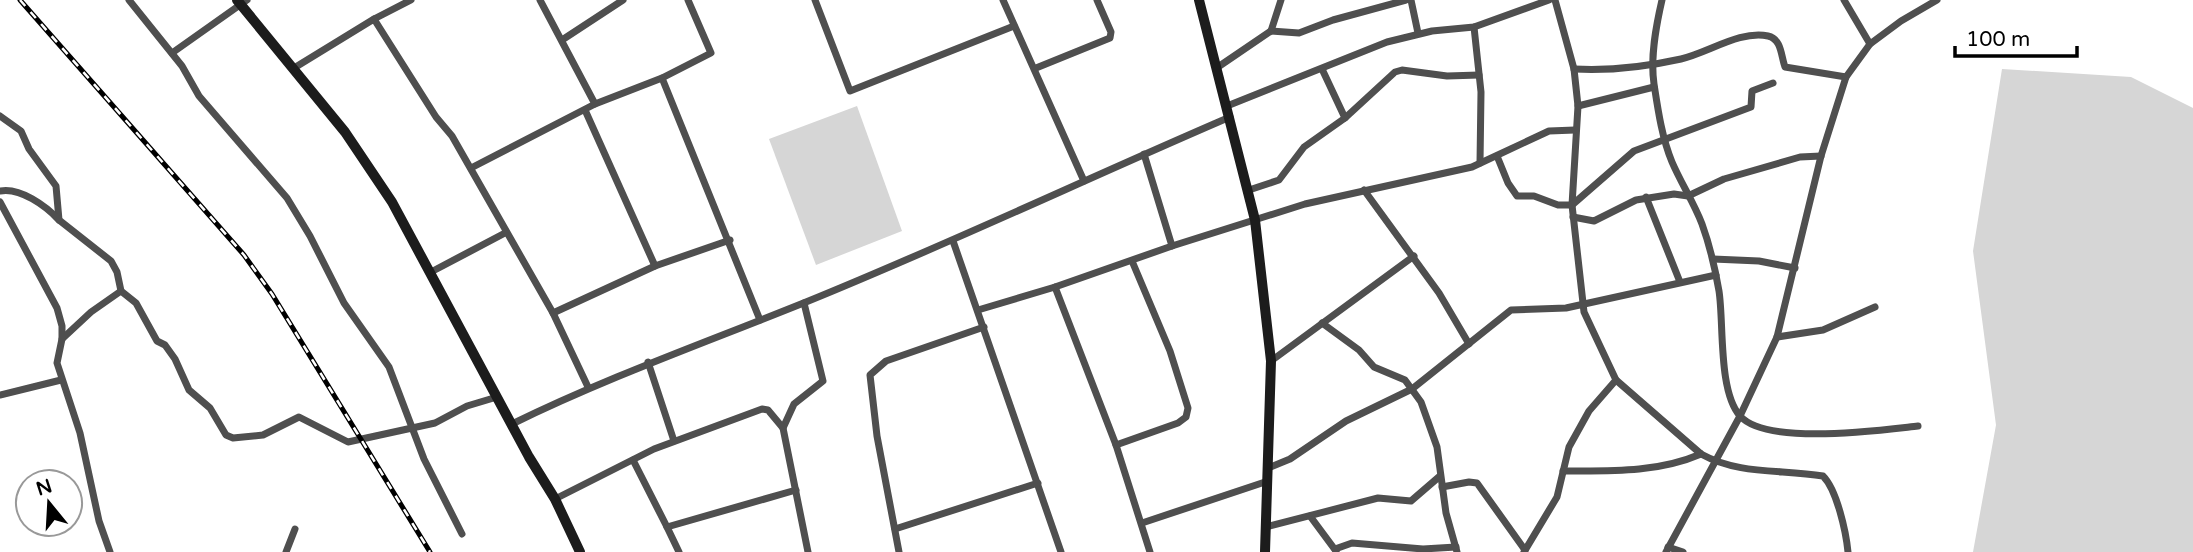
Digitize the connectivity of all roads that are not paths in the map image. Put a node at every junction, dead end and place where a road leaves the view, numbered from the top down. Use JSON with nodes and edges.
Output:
{"nodes":[{"id":1,"x":129,"y":0,"type":"edge"},
{"id":2,"x":411,"y":0,"type":"edge"},
{"id":3,"x":540,"y":0,"type":"edge"},
{"id":4,"x":623,"y":0,"type":"edge"},
{"id":5,"x":688,"y":0,"type":"edge"},
{"id":6,"x":815,"y":0,"type":"edge"},
{"id":7,"x":1003,"y":0,"type":"edge"},
{"id":8,"x":1097,"y":0,"type":"edge"},
{"id":9,"x":1199,"y":0,"type":"edge"},
{"id":10,"x":1281,"y":0,"type":"edge"},
{"id":11,"x":1408,"y":0,"type":"edge"},
{"id":12,"x":1549,"y":0,"type":"edge"},
{"id":13,"x":1555,"y":0,"type":"edge"},
{"id":14,"x":1662,"y":0,"type":"edge"},
{"id":15,"x":1843,"y":0,"type":"edge"},
{"id":16,"x":1937,"y":0,"type":"edge"},
{"id":17,"x":241,"y":2,"type":"edge"},
{"id":18,"x":374,"y":19,"type":"junction"},
{"id":19,"x":1014,"y":26,"type":"junction"},
{"id":20,"x":1474,"y":27,"type":"junction"},
{"id":21,"x":1271,"y":31,"type":"junction"},
{"id":22,"x":1418,"y":33,"type":"junction"},
{"id":23,"x":562,"y":40,"type":"junction"},
{"id":24,"x":1870,"y":44,"type":"junction"},
{"id":25,"x":172,"y":53,"type":"junction"},
{"id":26,"x":1652,"y":64,"type":"junction"},
{"id":27,"x":1218,"y":66,"type":"junction"},
{"id":28,"x":294,"y":68,"type":"junction"},
{"id":29,"x":1036,"y":68,"type":"junction"},
{"id":30,"x":1322,"y":69,"type":"junction"},
{"id":31,"x":1574,"y":69,"type":"junction"},
{"id":32,"x":1479,"y":75,"type":"junction"},
{"id":33,"x":1846,"y":77,"type":"junction"},
{"id":34,"x":662,"y":78,"type":"junction"},
{"id":35,"x":1773,"y":83,"type":"dead end"},
{"id":36,"x":1654,"y":86,"type":"junction"},
{"id":37,"x":595,"y":104,"type":"junction"},
{"id":38,"x":1227,"y":106,"type":"junction"},
{"id":39,"x":1578,"y":106,"type":"junction"},
{"id":40,"x":585,"y":110,"type":"junction"},
{"id":41,"x":0,"y":116,"type":"edge"},
{"id":42,"x":1230,"y":117,"type":"junction"},
{"id":43,"x":1345,"y":118,"type":"junction"},
{"id":44,"x":1575,"y":130,"type":"junction"},
{"id":45,"x":1665,"y":139,"type":"junction"},
{"id":46,"x":1144,"y":154,"type":"junction"},
{"id":47,"x":1497,"y":156,"type":"junction"},
{"id":48,"x":1821,"y":156,"type":"junction"},
{"id":49,"x":1480,"y":163,"type":"junction"},
{"id":50,"x":471,"y":168,"type":"junction"},
{"id":51,"x":1084,"y":181,"type":"junction"},
{"id":52,"x":1249,"y":190,"type":"junction"},
{"id":53,"x":1364,"y":190,"type":"junction"},
{"id":54,"x":0,"y":191,"type":"edge"},
{"id":55,"x":1688,"y":196,"type":"junction"},
{"id":56,"x":1646,"y":197,"type":"junction"},
{"id":57,"x":0,"y":202,"type":"edge"},
{"id":58,"x":1572,"y":205,"type":"junction"},
{"id":59,"x":1573,"y":217,"type":"junction"},
{"id":60,"x":59,"y":220,"type":"junction"},
{"id":61,"x":1255,"y":220,"type":"junction"},
{"id":62,"x":505,"y":233,"type":"junction"},
{"id":63,"x":730,"y":240,"type":"junction"},
{"id":64,"x":953,"y":241,"type":"junction"},
{"id":65,"x":1172,"y":246,"type":"junction"},
{"id":66,"x":1414,"y":256,"type":"junction"},
{"id":67,"x":1713,"y":259,"type":"junction"},
{"id":68,"x":1132,"y":261,"type":"junction"},
{"id":69,"x":655,"y":266,"type":"junction"},
{"id":70,"x":1795,"y":268,"type":"junction"},
{"id":71,"x":431,"y":272,"type":"junction"},
{"id":72,"x":1716,"y":275,"type":"junction"},
{"id":73,"x":1680,"y":282,"type":"junction"},
{"id":74,"x":1055,"y":287,"type":"junction"},
{"id":75,"x":121,"y":291,"type":"junction"},
{"id":76,"x":804,"y":303,"type":"junction"},
{"id":77,"x":1583,"y":304,"type":"junction"},
{"id":78,"x":1875,"y":307,"type":"dead end"},
{"id":79,"x":978,"y":310,"type":"junction"},
{"id":80,"x":553,"y":313,"type":"junction"},
{"id":81,"x":760,"y":320,"type":"junction"},
{"id":82,"x":1322,"y":323,"type":"junction"},
{"id":83,"x":984,"y":327,"type":"junction"},
{"id":84,"x":1777,"y":337,"type":"junction"},
{"id":85,"x":62,"y":339,"type":"junction"},
{"id":86,"x":1469,"y":344,"type":"junction"},
{"id":87,"x":1271,"y":361,"type":"junction"},
{"id":88,"x":648,"y":362,"type":"junction"},
{"id":89,"x":61,"y":380,"type":"junction"},
{"id":90,"x":1616,"y":380,"type":"junction"},
{"id":91,"x":588,"y":387,"type":"junction"},
{"id":92,"x":1412,"y":389,"type":"junction"},
{"id":93,"x":0,"y":395,"type":"edge"},
{"id":94,"x":497,"y":397,"type":"junction"},
{"id":95,"x":1740,"y":416,"type":"junction"},
{"id":96,"x":512,"y":424,"type":"junction"},
{"id":97,"x":1918,"y":426,"type":"dead end"},
{"id":98,"x":414,"y":428,"type":"junction"},
{"id":99,"x":783,"y":428,"type":"junction"},
{"id":100,"x":674,"y":441,"type":"junction"},
{"id":101,"x":1116,"y":445,"type":"junction"},
{"id":102,"x":1701,"y":454,"type":"junction"},
{"id":103,"x":632,"y":460,"type":"junction"},
{"id":104,"x":1716,"y":462,"type":"junction"},
{"id":105,"x":1268,"y":468,"type":"junction"},
{"id":106,"x":1563,"y":471,"type":"junction"},
{"id":107,"x":1440,"y":476,"type":"junction"},
{"id":108,"x":1268,"y":481,"type":"junction"},
{"id":109,"x":1038,"y":483,"type":"junction"},
{"id":110,"x":1442,"y":487,"type":"junction"},
{"id":111,"x":796,"y":490,"type":"junction"},
{"id":112,"x":555,"y":499,"type":"junction"},
{"id":113,"x":1310,"y":516,"type":"junction"},
{"id":114,"x":1142,"y":523,"type":"junction"},
{"id":115,"x":667,"y":527,"type":"junction"},
{"id":116,"x":1266,"y":527,"type":"junction"},
{"id":117,"x":295,"y":529,"type":"dead end"},
{"id":118,"x":895,"y":529,"type":"junction"},
{"id":119,"x":462,"y":534,"type":"dead end"},
{"id":120,"x":1335,"y":550,"type":"edge"},
{"id":121,"x":1406,"y":550,"type":"edge"},
{"id":122,"x":1457,"y":550,"type":"edge"},
{"id":123,"x":1667,"y":550,"type":"edge"},
{"id":124,"x":1525,"y":551,"type":"edge"},
{"id":125,"x":110,"y":552,"type":"edge"},
{"id":126,"x":286,"y":552,"type":"edge"},
{"id":127,"x":580,"y":552,"type":"edge"},
{"id":128,"x":679,"y":552,"type":"edge"},
{"id":129,"x":808,"y":552,"type":"edge"},
{"id":130,"x":899,"y":552,"type":"edge"},
{"id":131,"x":1061,"y":552,"type":"edge"},
{"id":132,"x":1150,"y":552,"type":"edge"},
{"id":133,"x":1265,"y":552,"type":"edge"},
{"id":134,"x":1683,"y":552,"type":"edge"},
{"id":135,"x":1848,"y":552,"type":"edge"}],
"edges":[{"from":1,"to":25,"type":"street"},
{"from":2,"to":18,"type":"street"},
{"from":3,"to":23,"type":"street"},
{"from":4,"to":23,"type":"street"},
{"from":5,"to":34,"type":"street"},
{"from":6,"to":19,"type":"street"},
{"from":7,"to":19,"type":"street"},
{"from":8,"to":29,"type":"street"},
{"from":9,"to":27,"type":"street"},
{"from":10,"to":21,"type":"street"},
{"from":11,"to":21,"type":"street"},
{"from":11,"to":22,"type":"street"},
{"from":12,"to":20,"type":"street"},
{"from":13,"to":31,"type":"street"},
{"from":14,"to":26,"type":"street"},
{"from":15,"to":24,"type":"street"},
{"from":16,"to":24,"type":"street"},
{"from":17,"to":25,"type":"street"},
{"from":17,"to":28,"type":"street"},
{"from":18,"to":28,"type":"street"},
{"from":18,"to":50,"type":"street"},
{"from":19,"to":29,"type":"street"},
{"from":20,"to":22,"type":"street"},
{"from":20,"to":32,"type":"street"},
{"from":21,"to":27,"type":"street"},
{"from":22,"to":30,"type":"street"},
{"from":23,"to":37,"type":"street"},
{"from":24,"to":33,"type":"street"},
{"from":25,"to":98,"type":"street"},
{"from":26,"to":31,"type":"street"},
{"from":26,"to":33,"type":"street"},
{"from":26,"to":36,"type":"street"},
{"from":27,"to":38,"type":"street"},
{"from":28,"to":71,"type":"street"},
{"from":29,"to":51,"type":"street"},
{"from":30,"to":38,"type":"street"},
{"from":30,"to":43,"type":"street"},
{"from":31,"to":39,"type":"street"},
{"from":32,"to":43,"type":"street"},
{"from":32,"to":49,"type":"street"},
{"from":33,"to":48,"type":"street"},
{"from":34,"to":37,"type":"street"},
{"from":34,"to":63,"type":"street"},
{"from":35,"to":45,"type":"street"},
{"from":36,"to":39,"type":"street"},
{"from":36,"to":45,"type":"street"},
{"from":37,"to":40,"type":"street"},
{"from":38,"to":42,"type":"street"},
{"from":39,"to":44,"type":"street"},
{"from":40,"to":50,"type":"street"},
{"from":40,"to":69,"type":"street"},
{"from":41,"to":60,"type":"street"},
{"from":42,"to":46,"type":"street"},
{"from":42,"to":52,"type":"street"},
{"from":43,"to":52,"type":"street"},
{"from":44,"to":47,"type":"street"},
{"from":44,"to":58,"type":"street"},
{"from":45,"to":55,"type":"street"},
{"from":45,"to":58,"type":"street"},
{"from":46,"to":51,"type":"street"},
{"from":46,"to":65,"type":"street"},
{"from":47,"to":49,"type":"street"},
{"from":47,"to":58,"type":"street"},
{"from":48,"to":55,"type":"street"},
{"from":48,"to":70,"type":"street"},
{"from":49,"to":53,"type":"street"},
{"from":50,"to":62,"type":"street"},
{"from":51,"to":64,"type":"street"},
{"from":52,"to":61,"type":"street"},
{"from":53,"to":61,"type":"street"},
{"from":53,"to":66,"type":"street"},
{"from":54,"to":60,"type":"street"},
{"from":55,"to":56,"type":"street"},
{"from":55,"to":67,"type":"street"},
{"from":56,"to":59,"type":"street"},
{"from":56,"to":73,"type":"street"},
{"from":57,"to":85,"type":"street"},
{"from":58,"to":59,"type":"street"},
{"from":59,"to":77,"type":"street"},
{"from":60,"to":75,"type":"street"},
{"from":61,"to":65,"type":"street"},
{"from":61,"to":87,"type":"street"},
{"from":62,"to":71,"type":"street"},
{"from":62,"to":80,"type":"street"},
{"from":63,"to":69,"type":"street"},
{"from":63,"to":81,"type":"street"},
{"from":64,"to":76,"type":"street"},
{"from":64,"to":79,"type":"street"},
{"from":65,"to":68,"type":"street"},
{"from":66,"to":82,"type":"street"},
{"from":66,"to":86,"type":"street"},
{"from":67,"to":70,"type":"street"},
{"from":67,"to":72,"type":"street"},
{"from":68,"to":74,"type":"street"},
{"from":68,"to":101,"type":"street"},
{"from":69,"to":80,"type":"street"},
{"from":70,"to":84,"type":"street"},
{"from":71,"to":94,"type":"street"},
{"from":72,"to":73,"type":"street"},
{"from":72,"to":95,"type":"street"},
{"from":73,"to":77,"type":"street"},
{"from":74,"to":79,"type":"street"},
{"from":74,"to":101,"type":"street"},
{"from":75,"to":85,"type":"street"},
{"from":75,"to":98,"type":"street"},
{"from":76,"to":81,"type":"street"},
{"from":76,"to":99,"type":"street"},
{"from":77,"to":86,"type":"street"},
{"from":77,"to":90,"type":"street"},
{"from":78,"to":84,"type":"street"},
{"from":79,"to":83,"type":"street"},
{"from":80,"to":91,"type":"street"},
{"from":81,"to":88,"type":"street"},
{"from":82,"to":87,"type":"street"},
{"from":82,"to":92,"type":"street"},
{"from":83,"to":109,"type":"street"},
{"from":83,"to":118,"type":"street"},
{"from":84,"to":95,"type":"street"},
{"from":85,"to":89,"type":"street"},
{"from":86,"to":92,"type":"street"},
{"from":87,"to":105,"type":"street"},
{"from":88,"to":91,"type":"street"},
{"from":88,"to":100,"type":"street"},
{"from":89,"to":93,"type":"street"},
{"from":89,"to":125,"type":"street"},
{"from":90,"to":102,"type":"street"},
{"from":90,"to":106,"type":"street"},
{"from":91,"to":96,"type":"street"},
{"from":92,"to":105,"type":"street"},
{"from":92,"to":107,"type":"street"},
{"from":94,"to":96,"type":"street"},
{"from":94,"to":98,"type":"street"},
{"from":95,"to":97,"type":"street"},
{"from":95,"to":104,"type":"street"},
{"from":96,"to":112,"type":"street"},
{"from":98,"to":119,"type":"street"},
{"from":99,"to":100,"type":"street"},
{"from":99,"to":111,"type":"street"},
{"from":100,"to":103,"type":"street"},
{"from":101,"to":114,"type":"street"},
{"from":102,"to":104,"type":"street"},
{"from":102,"to":106,"type":"street"},
{"from":103,"to":112,"type":"street"},
{"from":103,"to":115,"type":"street"},
{"from":104,"to":123,"type":"street"},
{"from":104,"to":135,"type":"street"},
{"from":105,"to":108,"type":"street"},
{"from":106,"to":124,"type":"street"},
{"from":107,"to":110,"type":"street"},
{"from":107,"to":113,"type":"street"},
{"from":108,"to":114,"type":"street"},
{"from":108,"to":116,"type":"street"},
{"from":109,"to":118,"type":"street"},
{"from":109,"to":131,"type":"street"},
{"from":110,"to":122,"type":"street"},
{"from":110,"to":124,"type":"street"},
{"from":111,"to":115,"type":"street"},
{"from":111,"to":129,"type":"street"},
{"from":112,"to":127,"type":"street"},
{"from":113,"to":116,"type":"street"},
{"from":113,"to":120,"type":"street"},
{"from":114,"to":132,"type":"street"},
{"from":115,"to":128,"type":"street"},
{"from":116,"to":133,"type":"street"},
{"from":117,"to":126,"type":"street"},
{"from":118,"to":130,"type":"street"},
{"from":120,"to":121,"type":"street"},
{"from":121,"to":122,"type":"street"},
{"from":123,"to":134,"type":"street"}]}
